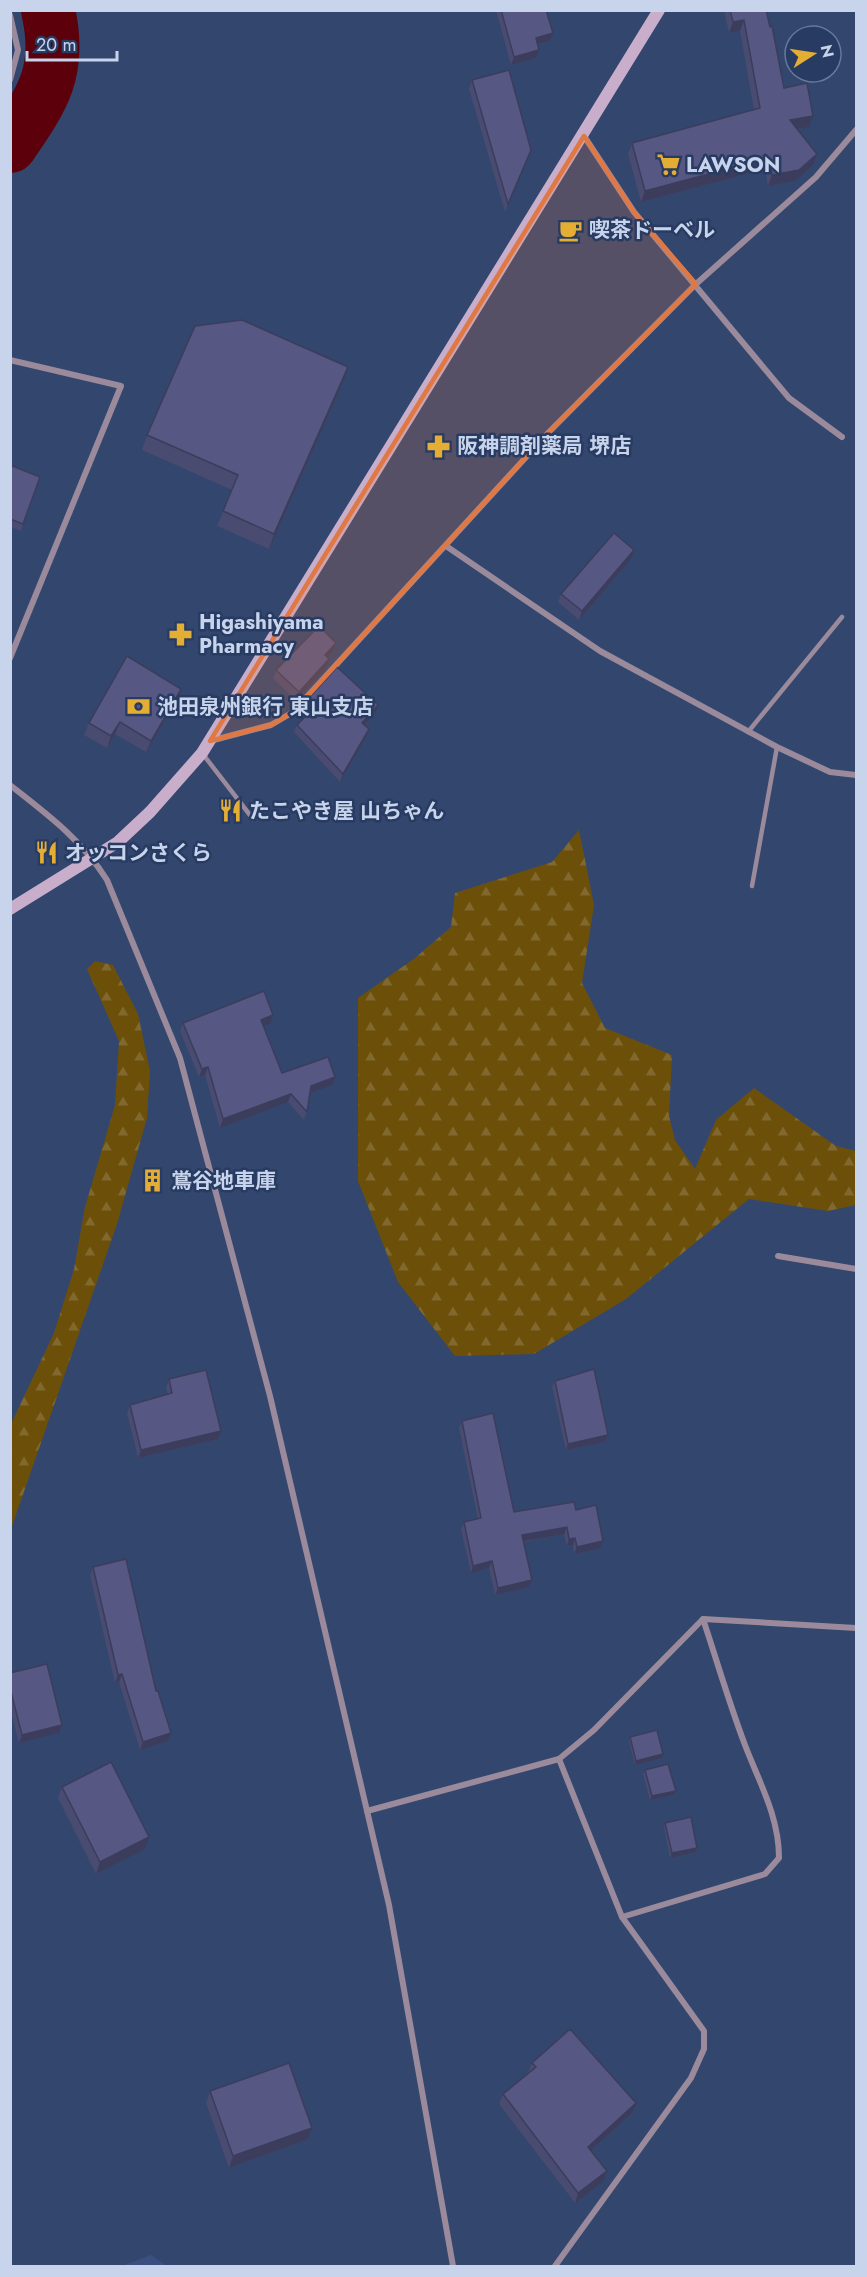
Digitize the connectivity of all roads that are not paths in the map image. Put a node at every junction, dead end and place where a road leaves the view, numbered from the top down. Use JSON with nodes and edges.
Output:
{"nodes":[{"id":1,"x":659,"y":10,"type":"edge"},
{"id":2,"x":10,"y":15,"type":"edge"},
{"id":3,"x":10,"y":80,"type":"edge"},
{"id":4,"x":856,"y":130,"type":"edge"},
{"id":5,"x":584,"y":136,"type":"junction"},
{"id":6,"x":696,"y":285,"type":"junction"},
{"id":7,"x":10,"y":360,"type":"edge"},
{"id":8,"x":843,"y":437,"type":"dead end"},
{"id":9,"x":446,"y":546,"type":"junction"},
{"id":10,"x":842,"y":617,"type":"dead end"},
{"id":11,"x":10,"y":658,"type":"edge"},
{"id":12,"x":748,"y":732,"type":"junction"},
{"id":13,"x":210,"y":741,"type":"junction"},
{"id":14,"x":777,"y":747,"type":"junction"},
{"id":15,"x":202,"y":753,"type":"junction"},
{"id":16,"x":856,"y":775,"type":"edge"},
{"id":17,"x":10,"y":785,"type":"edge"},
{"id":18,"x":253,"y":819,"type":"dead end"},
{"id":19,"x":93,"y":858,"type":"junction"},
{"id":20,"x":752,"y":886,"type":"dead end"},
{"id":21,"x":10,"y":909,"type":"edge"},
{"id":22,"x":778,"y":1256,"type":"dead end"},
{"id":23,"x":856,"y":1269,"type":"edge"},
{"id":24,"x":703,"y":1619,"type":"junction"},
{"id":25,"x":856,"y":1628,"type":"edge"},
{"id":26,"x":559,"y":1759,"type":"junction"},
{"id":27,"x":367,"y":1811,"type":"junction"},
{"id":28,"x":622,"y":1917,"type":"junction"},
{"id":29,"x":453,"y":2266,"type":"edge"},
{"id":30,"x":555,"y":2266,"type":"edge"}],
"edges":[{"from":1,"to":5,"type":"street"},
{"from":2,"to":3,"type":"street"},
{"from":4,"to":6,"type":"street"},
{"from":5,"to":6,"type":"street"},
{"from":5,"to":13,"type":"street"},
{"from":6,"to":8,"type":"street"},
{"from":6,"to":9,"type":"street"},
{"from":7,"to":11,"type":"street"},
{"from":9,"to":12,"type":"street"},
{"from":9,"to":13,"type":"street"},
{"from":10,"to":12,"type":"lane"},
{"from":12,"to":14,"type":"street"},
{"from":13,"to":15,"type":"street"},
{"from":14,"to":16,"type":"street"},
{"from":14,"to":20,"type":"lane"},
{"from":15,"to":18,"type":"lane"},
{"from":15,"to":19,"type":"street"},
{"from":17,"to":19,"type":"street"},
{"from":19,"to":21,"type":"street"},
{"from":19,"to":27,"type":"street"},
{"from":22,"to":23,"type":"street"},
{"from":24,"to":25,"type":"street"},
{"from":24,"to":26,"type":"street"},
{"from":24,"to":28,"type":"street"},
{"from":26,"to":27,"type":"street"},
{"from":26,"to":28,"type":"street"},
{"from":27,"to":29,"type":"street"},
{"from":28,"to":30,"type":"street"}]}
